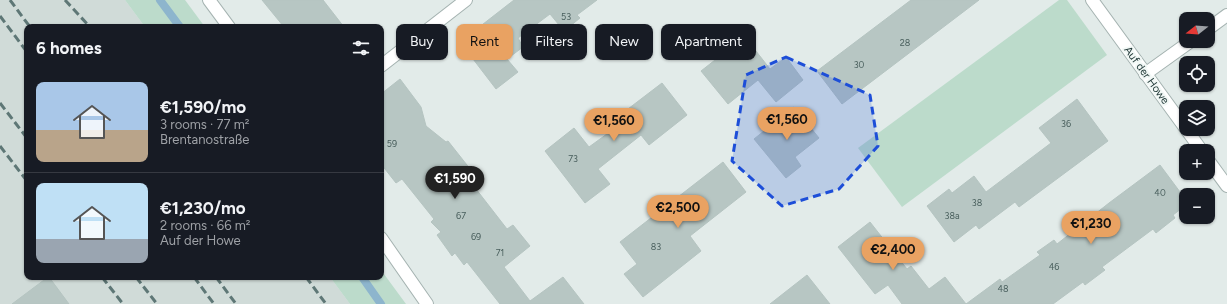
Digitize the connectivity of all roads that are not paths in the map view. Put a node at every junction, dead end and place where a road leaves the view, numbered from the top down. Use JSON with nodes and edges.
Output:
{"nodes":[{"id":1,"x":209,"y":0,"type":"edge"},
{"id":2,"x":466,"y":0,"type":"edge"},
{"id":3,"x":1092,"y":0,"type":"edge"},
{"id":4,"x":1227,"y":15,"type":"edge"},
{"id":5,"x":227,"y":24,"type":"edge"},
{"id":6,"x":1215,"y":24,"type":"edge"},
{"id":7,"x":1181,"y":48,"type":"edge"},
{"id":8,"x":384,"y":64,"type":"edge"},
{"id":9,"x":1146,"y":74,"type":"junction"},
{"id":10,"x":1197,"y":144,"type":"edge"},
{"id":11,"x":1215,"y":170,"type":"edge"},
{"id":12,"x":1227,"y":186,"type":"edge"},
{"id":13,"x":384,"y":242,"type":"edge"},
{"id":14,"x":427,"y":304,"type":"edge"}],
"edges":[{"from":1,"to":5,"type":"street"},
{"from":2,"to":8,"type":"street"},
{"from":3,"to":9,"type":"street","name":"Auf der Howe"},
{"from":4,"to":6,"type":"street"},
{"from":7,"to":9,"type":"street"},
{"from":9,"to":10,"type":"street","name":"Auf der Howe"},
{"from":11,"to":12,"type":"street"},
{"from":13,"to":14,"type":"street"}]}
